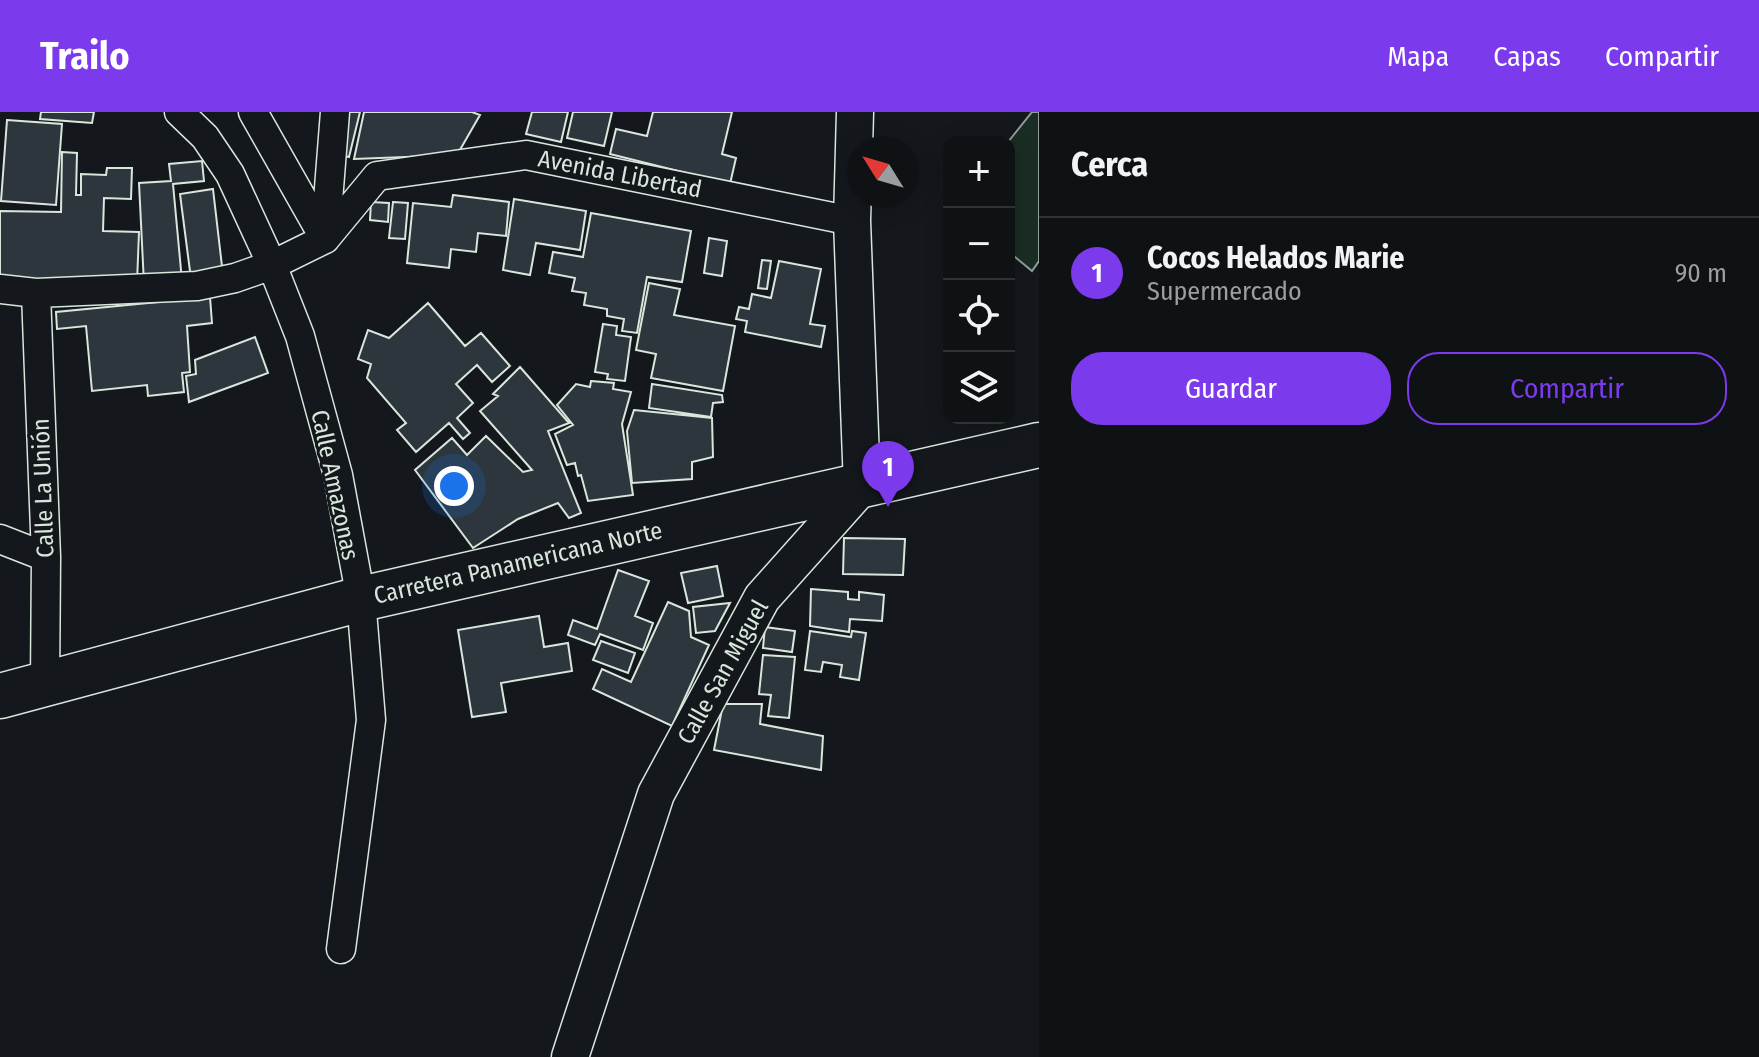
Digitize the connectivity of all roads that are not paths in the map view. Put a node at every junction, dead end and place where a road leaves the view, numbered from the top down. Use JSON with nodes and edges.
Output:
{"nodes":[{"id":1,"x":179,"y":112,"type":"edge"},
{"id":2,"x":253,"y":112,"type":"edge"},
{"id":3,"x":335,"y":112,"type":"edge"},
{"id":4,"x":855,"y":112,"type":"edge"},
{"id":5,"x":852,"y":221,"type":"junction"},
{"id":6,"x":325,"y":239,"type":"junction"},
{"id":7,"x":276,"y":263,"type":"junction"},
{"id":8,"x":0,"y":289,"type":"edge"},
{"id":9,"x":36,"y":293,"type":"junction"},
{"id":10,"x":1020,"y":450,"type":"edge"},
{"id":11,"x":862,"y":486,"type":"junction"},
{"id":12,"x":0,"y":539,"type":"edge"},
{"id":13,"x":46,"y":557,"type":"junction"},
{"id":14,"x":361,"y":599,"type":"junction"},
{"id":15,"x":45,"y":684,"type":"junction"},
{"id":16,"x":0,"y":696,"type":"edge"},
{"id":17,"x":341,"y":949,"type":"dead end"},
{"id":18,"x":570,"y":1057,"type":"edge"}],
"edges":[{"from":1,"to":7,"type":"street","name":"Calle Amazonas"},
{"from":2,"to":6,"type":"street"},
{"from":3,"to":6,"type":"street"},
{"from":4,"to":5,"type":"street"},
{"from":5,"to":6,"type":"street","name":"Avenida Libertad"},
{"from":5,"to":11,"type":"street"},
{"from":6,"to":7,"type":"street","name":"Avenida Libertad"},
{"from":7,"to":9,"type":"street","name":"Avenida Libertad"},
{"from":7,"to":14,"type":"street","name":"Calle Amazonas"},
{"from":8,"to":9,"type":"street","name":"Avenida Libertad"},
{"from":9,"to":13,"type":"street","name":"Calle La Unión"},
{"from":10,"to":11,"type":"highway","name":"Carretera Panamericana Norte"},
{"from":11,"to":14,"type":"highway","name":"Carretera Panamericana Norte"},
{"from":11,"to":18,"type":"street","name":"Calle San Miguel"},
{"from":12,"to":13,"type":"street"},
{"from":13,"to":15,"type":"street","name":"Calle La Unión"},
{"from":14,"to":15,"type":"highway","name":"Carretera Panamericana Norte"},
{"from":14,"to":17,"type":"street","name":"Calle Amazonas"},
{"from":15,"to":16,"type":"highway","name":"Carretera Panamericana Norte"}]}
